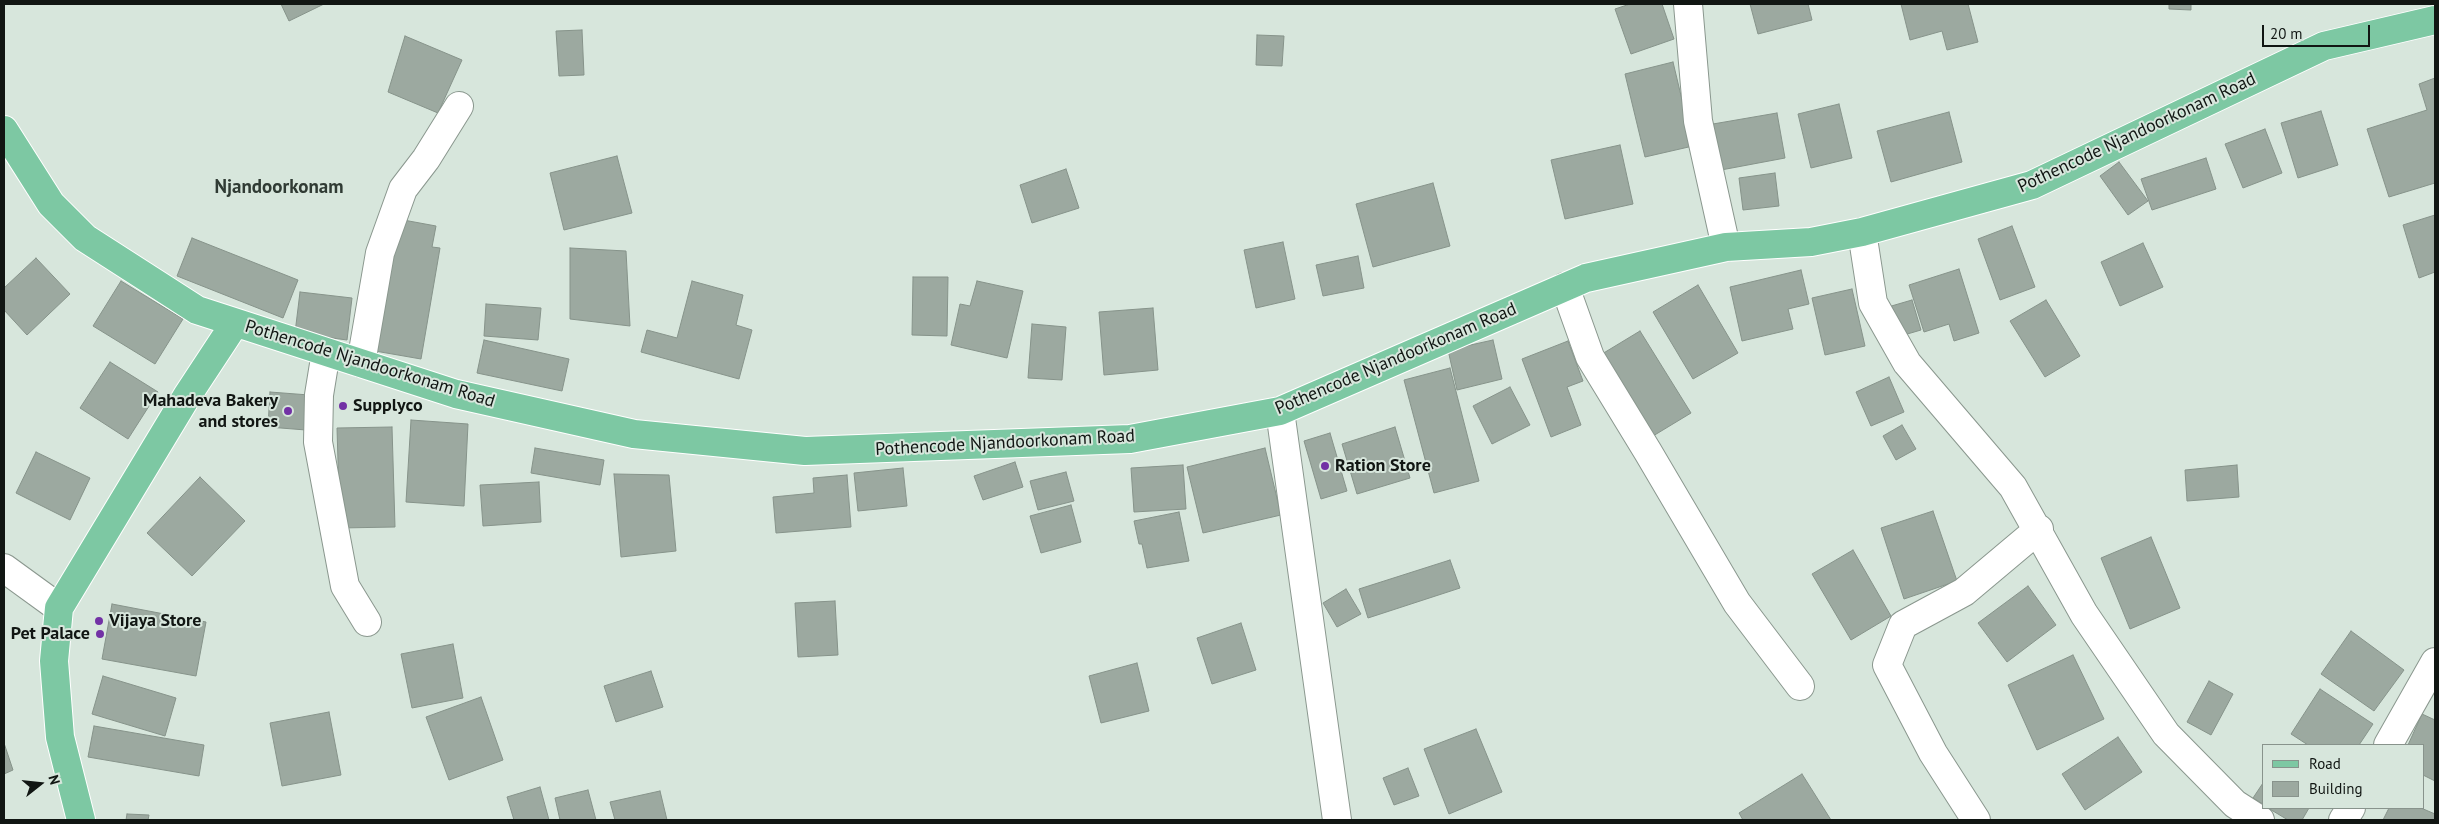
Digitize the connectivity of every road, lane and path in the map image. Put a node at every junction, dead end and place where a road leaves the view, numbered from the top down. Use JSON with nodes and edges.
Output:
{"nodes":[{"id":1,"x":1688,"y":4,"type":"edge"},
{"id":2,"x":2435,"y":20,"type":"edge"},
{"id":3,"x":459,"y":106,"type":"dead end"},
{"id":4,"x":4,"y":130,"type":"edge"},
{"id":5,"x":1862,"y":232,"type":"junction"},
{"id":6,"x":1726,"y":247,"type":"junction"},
{"id":7,"x":1565,"y":287,"type":"junction"},
{"id":8,"x":235,"y":323,"type":"junction"},
{"id":9,"x":326,"y":352,"type":"junction"},
{"id":10,"x":361,"y":363,"type":"junction"},
{"id":11,"x":1280,"y":411,"type":"junction"},
{"id":12,"x":2038,"y":530,"type":"junction"},
{"id":13,"x":4,"y":568,"type":"edge"},
{"id":14,"x":59,"y":608,"type":"junction"},
{"id":15,"x":367,"y":622,"type":"dead end"},
{"id":16,"x":2435,"y":662,"type":"edge"},
{"id":17,"x":1800,"y":686,"type":"dead end"},
{"id":18,"x":2389,"y":744,"type":"edge"},
{"id":19,"x":2350,"y":809,"type":"edge"},
{"id":20,"x":81,"y":820,"type":"edge"},
{"id":21,"x":1337,"y":820,"type":"edge"},
{"id":22,"x":1976,"y":820,"type":"edge"},
{"id":23,"x":2260,"y":820,"type":"edge"},
{"id":24,"x":2343,"y":820,"type":"edge"}],
"edges":[{"from":1,"to":6,"type":"street"},
{"from":2,"to":5,"type":"main road","name":"Pothencode Njandoorkonam Road"},
{"from":3,"to":10,"type":"street"},
{"from":4,"to":8,"type":"main road","name":"Pothencode Njandoorkonam Road"},
{"from":5,"to":6,"type":"main road","name":"Pothencode Njandoorkonam Road"},
{"from":5,"to":12,"type":"street"},
{"from":6,"to":7,"type":"main road","name":"Pothencode Njandoorkonam Road"},
{"from":7,"to":11,"type":"main road","name":"Pothencode Njandoorkonam Road"},
{"from":7,"to":17,"type":"street"},
{"from":8,"to":9,"type":"main road","name":"Pothencode Njandoorkonam Road"},
{"from":8,"to":14,"type":"main road"},
{"from":9,"to":10,"type":"main road","name":"Pothencode Njandoorkonam Road"},
{"from":9,"to":15,"type":"street"},
{"from":10,"to":11,"type":"main road","name":"Pothencode Njandoorkonam Road"},
{"from":11,"to":21,"type":"street"},
{"from":12,"to":22,"type":"street"},
{"from":12,"to":23,"type":"street"},
{"from":13,"to":14,"type":"street"},
{"from":14,"to":20,"type":"main road"},
{"from":16,"to":18,"type":"street"},
{"from":19,"to":24,"type":"street"}]}
